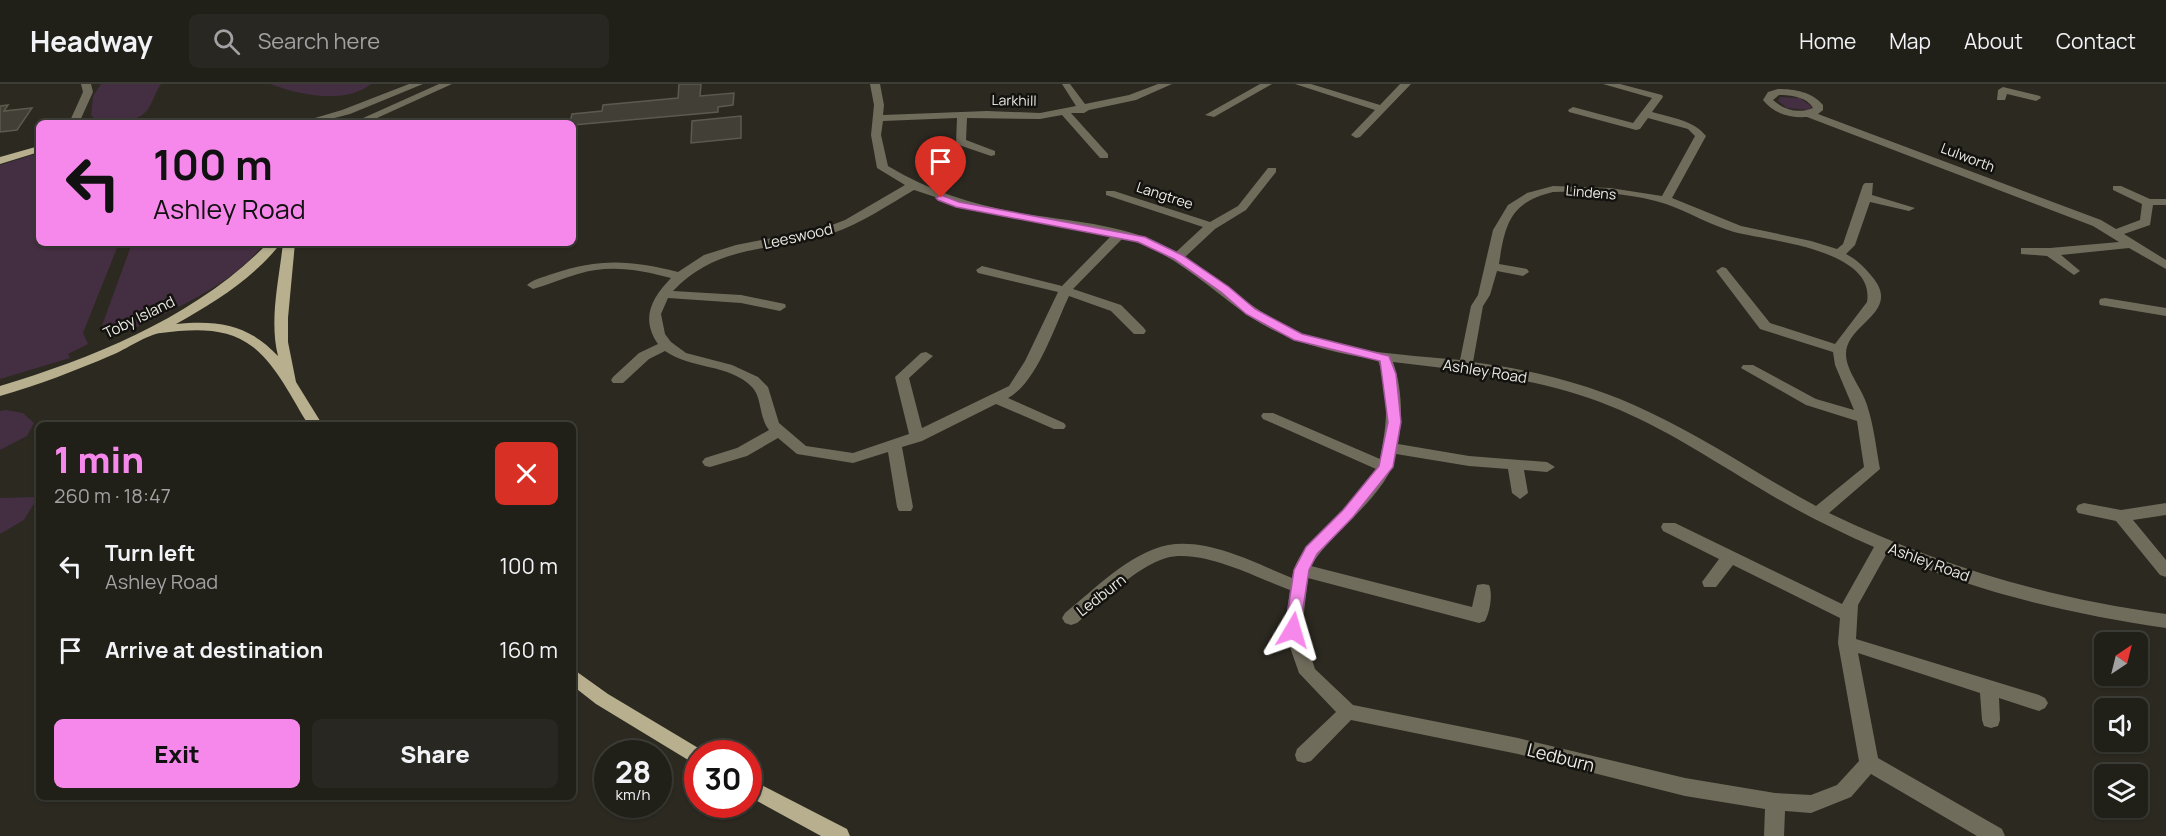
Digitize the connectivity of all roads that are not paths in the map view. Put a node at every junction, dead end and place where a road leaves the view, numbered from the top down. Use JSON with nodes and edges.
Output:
{"nodes":[{"id":1,"x":86,"y":84,"type":"edge"},
{"id":2,"x":447,"y":84,"type":"edge"},
{"id":3,"x":875,"y":84,"type":"edge"},
{"id":4,"x":1167,"y":84,"type":"edge"},
{"id":5,"x":1267,"y":84,"type":"edge"},
{"id":6,"x":1300,"y":84,"type":"edge"},
{"id":7,"x":1406,"y":84,"type":"edge"},
{"id":8,"x":1608,"y":84,"type":"edge"},
{"id":9,"x":416,"y":85,"type":"edge"},
{"id":10,"x":1066,"y":85,"type":"edge"},
{"id":11,"x":2003,"y":91,"type":"edge"},
{"id":12,"x":2036,"y":98,"type":"dead end"},
{"id":13,"x":1382,"y":109,"type":"junction"},
{"id":14,"x":1084,"y":110,"type":"junction"},
{"id":15,"x":1573,"y":110,"type":"dead end"},
{"id":16,"x":1065,"y":112,"type":"junction"},
{"id":17,"x":1647,"y":114,"type":"junction"},
{"id":18,"x":1810,"y":114,"type":"dead end"},
{"id":19,"x":962,"y":115,"type":"junction"},
{"id":20,"x":1210,"y":116,"type":"dead end"},
{"id":21,"x":878,"y":118,"type":"junction"},
{"id":22,"x":75,"y":120,"type":"edge"},
{"id":23,"x":313,"y":120,"type":"edge"},
{"id":24,"x":364,"y":120,"type":"edge"},
{"id":25,"x":1356,"y":135,"type":"dead end"},
{"id":26,"x":36,"y":149,"type":"edge"},
{"id":27,"x":991,"y":153,"type":"dead end"},
{"id":28,"x":1104,"y":156,"type":"dead end"},
{"id":29,"x":0,"y":161,"type":"edge"},
{"id":30,"x":1272,"y":170,"type":"dead end"},
{"id":31,"x":912,"y":186,"type":"junction"},
{"id":32,"x":2117,"y":188,"type":"dead end"},
{"id":33,"x":1110,"y":193,"type":"dead end"},
{"id":34,"x":1665,"y":200,"type":"junction"},
{"id":35,"x":2148,"y":202,"type":"junction"},
{"id":36,"x":2166,"y":202,"type":"edge"},
{"id":37,"x":1909,"y":208,"type":"dead end"},
{"id":38,"x":1211,"y":226,"type":"junction"},
{"id":39,"x":1120,"y":234,"type":"junction"},
{"id":40,"x":2114,"y":234,"type":"junction"},
{"id":41,"x":2131,"y":244,"type":"junction"},
{"id":42,"x":272,"y":246,"type":"edge"},
{"id":43,"x":289,"y":246,"type":"edge"},
{"id":44,"x":2025,"y":251,"type":"dead end"},
{"id":45,"x":2050,"y":252,"type":"junction"},
{"id":46,"x":1838,"y":255,"type":"junction"},
{"id":47,"x":1178,"y":257,"type":"junction"},
{"id":48,"x":2166,"y":265,"type":"edge"},
{"id":49,"x":1492,"y":266,"type":"junction"},
{"id":50,"x":982,"y":270,"type":"dead end"},
{"id":51,"x":1722,"y":271,"type":"dead end"},
{"id":52,"x":2074,"y":271,"type":"dead end"},
{"id":53,"x":1523,"y":272,"type":"dead end"},
{"id":54,"x":680,"y":276,"type":"junction"},
{"id":55,"x":533,"y":285,"type":"dead end"},
{"id":56,"x":1065,"y":290,"type":"junction"},
{"id":57,"x":663,"y":294,"type":"junction"},
{"id":58,"x":2105,"y":302,"type":"dead end"},
{"id":59,"x":780,"y":307,"type":"dead end"},
{"id":60,"x":2166,"y":312,"type":"edge"},
{"id":61,"x":1139,"y":331,"type":"dead end"},
{"id":62,"x":148,"y":332,"type":"junction"},
{"id":63,"x":666,"y":345,"type":"junction"},
{"id":64,"x":1839,"y":350,"type":"junction"},
{"id":65,"x":926,"y":356,"type":"dead end"},
{"id":66,"x":1385,"y":358,"type":"junction"},
{"id":67,"x":1466,"y":365,"type":"junction"},
{"id":68,"x":1748,"y":369,"type":"dead end"},
{"id":69,"x":618,"y":380,"type":"dead end"},
{"id":70,"x":292,"y":389,"type":"junction"},
{"id":71,"x":0,"y":391,"type":"edge"},
{"id":72,"x":995,"y":398,"type":"junction"},
{"id":73,"x":1268,"y":416,"type":"dead end"},
{"id":74,"x":1863,"y":418,"type":"junction"},
{"id":75,"x":314,"y":422,"type":"edge"},
{"id":76,"x":1059,"y":426,"type":"dead end"},
{"id":77,"x":778,"y":431,"type":"junction"},
{"id":78,"x":917,"y":438,"type":"junction"},
{"id":79,"x":895,"y":447,"type":"junction"},
{"id":80,"x":1391,"y":448,"type":"junction"},
{"id":81,"x":710,"y":462,"type":"dead end"},
{"id":82,"x":1515,"y":465,"type":"junction"},
{"id":83,"x":1386,"y":467,"type":"junction"},
{"id":84,"x":1547,"y":467,"type":"dead end"},
{"id":85,"x":1520,"y":493,"type":"dead end"},
{"id":86,"x":905,"y":507,"type":"dead end"},
{"id":87,"x":2084,"y":509,"type":"dead end"},
{"id":88,"x":2166,"y":509,"type":"edge"},
{"id":89,"x":1817,"y":514,"type":"junction"},
{"id":90,"x":2121,"y":516,"type":"junction"},
{"id":91,"x":1669,"y":527,"type":"dead end"},
{"id":92,"x":1883,"y":544,"type":"junction"},
{"id":93,"x":1730,"y":557,"type":"junction"},
{"id":94,"x":2166,"y":571,"type":"edge"},
{"id":95,"x":1300,"y":579,"type":"junction"},
{"id":96,"x":1710,"y":582,"type":"dead end"},
{"id":97,"x":1483,"y":590,"type":"dead end"},
{"id":98,"x":1847,"y":614,"type":"junction"},
{"id":99,"x":1071,"y":618,"type":"dead end"},
{"id":100,"x":2166,"y":621,"type":"edge"},
{"id":101,"x":1847,"y":643,"type":"junction"},
{"id":102,"x":576,"y":678,"type":"edge"},
{"id":103,"x":1989,"y":688,"type":"junction"},
{"id":104,"x":2039,"y":703,"type":"dead end"},
{"id":105,"x":1348,"y":712,"type":"junction"},
{"id":106,"x":1991,"y":720,"type":"dead end"},
{"id":107,"x":684,"y":749,"type":"edge"},
{"id":108,"x":1304,"y":755,"type":"dead end"},
{"id":109,"x":1869,"y":764,"type":"junction"},
{"id":110,"x":762,"y":794,"type":"edge"},
{"id":111,"x":1775,"y":802,"type":"junction"},
{"id":112,"x":840,"y":836,"type":"edge"},
{"id":113,"x":1774,"y":836,"type":"edge"},
{"id":114,"x":1995,"y":836,"type":"edge"}],
"edges":[{"from":1,"to":22,"type":"street"},
{"from":2,"to":24,"type":"street"},
{"from":3,"to":21,"type":"street","name":"Ashley Road"},
{"from":4,"to":14,"type":"street","name":"Larkhill"},
{"from":5,"to":20,"type":"street"},
{"from":6,"to":13,"type":"street"},
{"from":7,"to":13,"type":"street"},
{"from":8,"to":17,"type":"street"},
{"from":9,"to":23,"type":"street"},
{"from":10,"to":14,"type":"street"},
{"from":11,"to":12,"type":"street"},
{"from":13,"to":25,"type":"street"},
{"from":14,"to":16,"type":"street","name":"Larkhill"},
{"from":15,"to":17,"type":"street"},
{"from":16,"to":19,"type":"street","name":"Larkhill"},
{"from":16,"to":28,"type":"street"},
{"from":17,"to":34,"type":"street"},
{"from":18,"to":40,"type":"street","name":"Lulworth"},
{"from":19,"to":21,"type":"street","name":"Larkhill"},
{"from":19,"to":27,"type":"street"},
{"from":21,"to":31,"type":"street","name":"Ashley Road"},
{"from":26,"to":29,"type":"main road"},
{"from":30,"to":38,"type":"street"},
{"from":31,"to":39,"type":"street","name":"Ashley Road"},
{"from":31,"to":54,"type":"street","name":"Leeswood"},
{"from":32,"to":35,"type":"street"},
{"from":33,"to":38,"type":"street","name":"Langtree"},
{"from":34,"to":46,"type":"street","name":"Lindens"},
{"from":34,"to":49,"type":"street","name":"Lindens"},
{"from":35,"to":36,"type":"street"},
{"from":35,"to":40,"type":"street"},
{"from":37,"to":46,"type":"street"},
{"from":38,"to":47,"type":"street"},
{"from":39,"to":47,"type":"street","name":"Ashley Road"},
{"from":39,"to":56,"type":"street"},
{"from":40,"to":41,"type":"street","name":"Lulworth"},
{"from":41,"to":45,"type":"street"},
{"from":41,"to":48,"type":"street","name":"Lulworth"},
{"from":42,"to":62,"type":"main road","name":"Toby Island"},
{"from":43,"to":70,"type":"main road"},
{"from":44,"to":45,"type":"street"},
{"from":45,"to":52,"type":"street"},
{"from":46,"to":64,"type":"street","name":"Lindens"},
{"from":47,"to":66,"type":"street","name":"Ashley Road"},
{"from":49,"to":53,"type":"street"},
{"from":49,"to":67,"type":"street","name":"Lindens"},
{"from":50,"to":56,"type":"street"},
{"from":51,"to":64,"type":"street"},
{"from":54,"to":55,"type":"street"},
{"from":54,"to":57,"type":"street","name":"Leeswood"},
{"from":56,"to":61,"type":"street"},
{"from":56,"to":72,"type":"street"},
{"from":57,"to":59,"type":"street"},
{"from":57,"to":63,"type":"street","name":"Leeswood"},
{"from":58,"to":60,"type":"street"},
{"from":62,"to":70,"type":"main road"},
{"from":62,"to":71,"type":"main road","name":"Toby Island"},
{"from":63,"to":69,"type":"street"},
{"from":63,"to":77,"type":"street"},
{"from":64,"to":74,"type":"street"},
{"from":65,"to":78,"type":"street"},
{"from":66,"to":67,"type":"street","name":"Ashley Road"},
{"from":66,"to":80,"type":"street"},
{"from":67,"to":89,"type":"street","name":"Ashley Road"},
{"from":68,"to":74,"type":"street"},
{"from":70,"to":75,"type":"main road"},
{"from":72,"to":76,"type":"street"},
{"from":72,"to":78,"type":"street"},
{"from":73,"to":83,"type":"street"},
{"from":74,"to":89,"type":"street"},
{"from":77,"to":79,"type":"street"},
{"from":77,"to":81,"type":"street"},
{"from":78,"to":79,"type":"street"},
{"from":79,"to":86,"type":"street"},
{"from":80,"to":82,"type":"street"},
{"from":80,"to":83,"type":"street"},
{"from":82,"to":84,"type":"street"},
{"from":82,"to":85,"type":"street"},
{"from":83,"to":95,"type":"street"},
{"from":87,"to":90,"type":"street"},
{"from":88,"to":90,"type":"street"},
{"from":89,"to":92,"type":"street","name":"Ashley Road"},
{"from":90,"to":94,"type":"street"},
{"from":91,"to":93,"type":"street"},
{"from":92,"to":98,"type":"street"},
{"from":92,"to":100,"type":"street","name":"Ashley Road"},
{"from":93,"to":96,"type":"street"},
{"from":93,"to":98,"type":"street"},
{"from":95,"to":97,"type":"street","name":"Ledburn"},
{"from":95,"to":99,"type":"street","name":"Ledburn"},
{"from":95,"to":105,"type":"street"},
{"from":98,"to":101,"type":"street"},
{"from":101,"to":103,"type":"street"},
{"from":101,"to":109,"type":"street"},
{"from":102,"to":107,"type":"main road"},
{"from":103,"to":104,"type":"street"},
{"from":103,"to":106,"type":"street"},
{"from":105,"to":108,"type":"street"},
{"from":105,"to":111,"type":"street","name":"Ledburn"},
{"from":109,"to":111,"type":"street","name":"Ledburn"},
{"from":109,"to":114,"type":"street"},
{"from":110,"to":112,"type":"main road"},
{"from":111,"to":113,"type":"street"}]}
